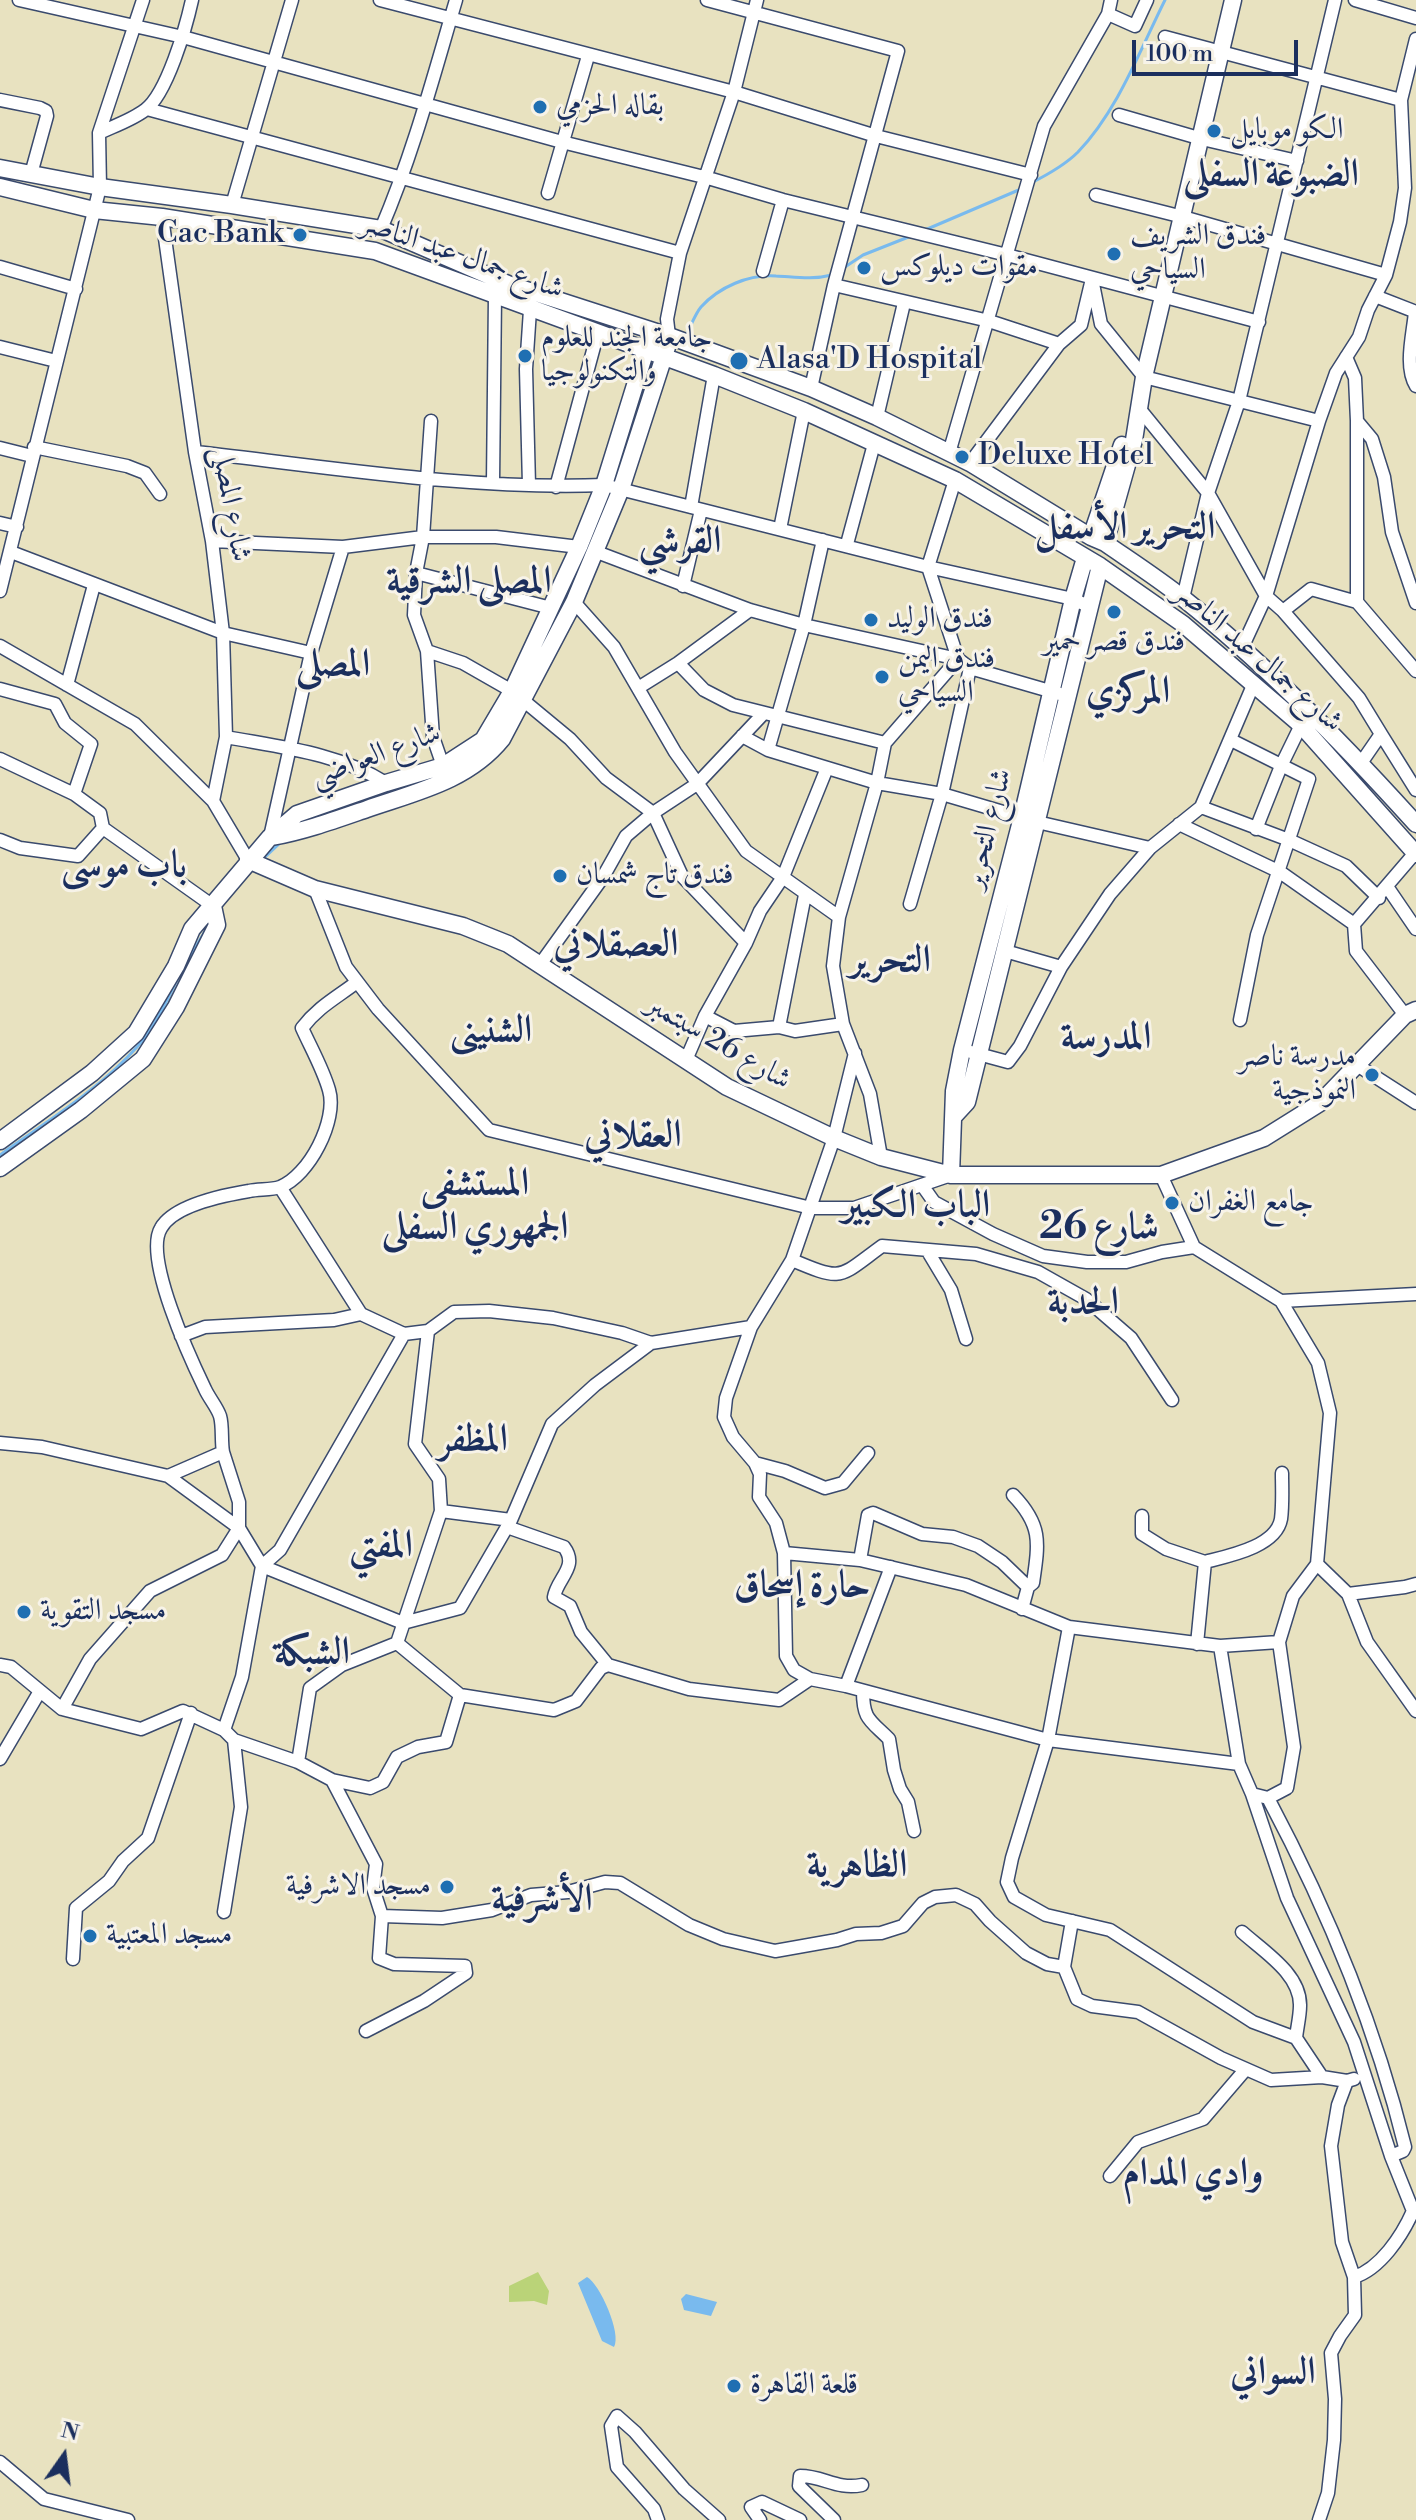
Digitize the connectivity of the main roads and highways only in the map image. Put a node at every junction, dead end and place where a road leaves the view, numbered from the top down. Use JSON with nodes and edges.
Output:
{"nodes":[{"id":1,"x":1233,"y":0,"type":"edge"},
{"id":2,"x":0,"y":168,"type":"edge"},
{"id":3,"x":0,"y":187,"type":"edge"},
{"id":4,"x":663,"y":328,"type":"junction"},
{"id":5,"x":645,"y":350,"type":"junction"},
{"id":6,"x":666,"y":357,"type":"junction"},
{"id":7,"x":1098,"y":540,"type":"junction"},
{"id":8,"x":586,"y":549,"type":"junction"},
{"id":9,"x":1093,"y":562,"type":"junction"},
{"id":10,"x":1059,"y":694,"type":"junction"},
{"id":11,"x":518,"y":696,"type":"junction"},
{"id":12,"x":1029,"y":820,"type":"junction"},
{"id":13,"x":1416,"y":824,"type":"edge"},
{"id":14,"x":270,"y":837,"type":"junction"},
{"id":15,"x":1416,"y":854,"type":"edge"},
{"id":16,"x":248,"y":860,"type":"junction"},
{"id":17,"x":213,"y":906,"type":"junction"},
{"id":18,"x":1410,"y":1013,"type":"edge"},
{"id":19,"x":970,"y":1051,"type":"junction"},
{"id":20,"x":2,"y":1135,"type":"edge"},
{"id":21,"x":0,"y":1168,"type":"edge"},
{"id":22,"x":951,"y":1175,"type":"junction"}],
"edges":[{"from":1,"to":7,"type":"main road"},
{"from":2,"to":4,"type":"main road","name":"شارع جمال عبد الناصر"},
{"from":3,"to":5,"type":"main road","name":"شارع جمال عبد الناصر"},
{"from":4,"to":5,"type":"main road","name":"شارع العواضي"},
{"from":4,"to":6,"type":"main road","name":"شارع العواضي"},
{"from":4,"to":7,"type":"main road","name":"شارع جمال عبد الناصر"},
{"from":5,"to":6,"type":"main road","name":"شارع جمال عبد الناصر"},
{"from":5,"to":8,"type":"main road","name":"شارع العواضي"},
{"from":6,"to":8,"type":"main road","name":"شارع العواضي"},
{"from":6,"to":9,"type":"main road","name":"شارع جمال عبد الناصر"},
{"from":7,"to":13,"type":"main road","name":"شارع جمال عبد الناصر"},
{"from":8,"to":11,"type":"main road","name":"شارع العواضي"},
{"from":8,"to":11,"type":"main road","name":"شارع العواضي"},
{"from":9,"to":10,"type":"main road","name":"شارع التحرير"},
{"from":9,"to":10,"type":"main road","name":"شارع التحرير"},
{"from":9,"to":15,"type":"main road","name":"شارع جمال عبد الناصر"},
{"from":10,"to":12,"type":"main road","name":"شارع التحرير"},
{"from":11,"to":14,"type":"main road","name":"شارع العواضي"},
{"from":11,"to":14,"type":"main road","name":"شارع العواضي"},
{"from":12,"to":19,"type":"main road","name":"شارع التحرير"},
{"from":12,"to":19,"type":"main road","name":"شارع التحرير"},
{"from":14,"to":16,"type":"main road"},
{"from":16,"to":17,"type":"main road"},
{"from":16,"to":22,"type":"main road","name":"شارع 26 سبتمبر"},
{"from":17,"to":20,"type":"main road"},
{"from":17,"to":21,"type":"main road"},
{"from":18,"to":22,"type":"main road","name":"شارع 26 سبتمبر"},
{"from":19,"to":22,"type":"main road","name":"شارع التحرير"}]}
